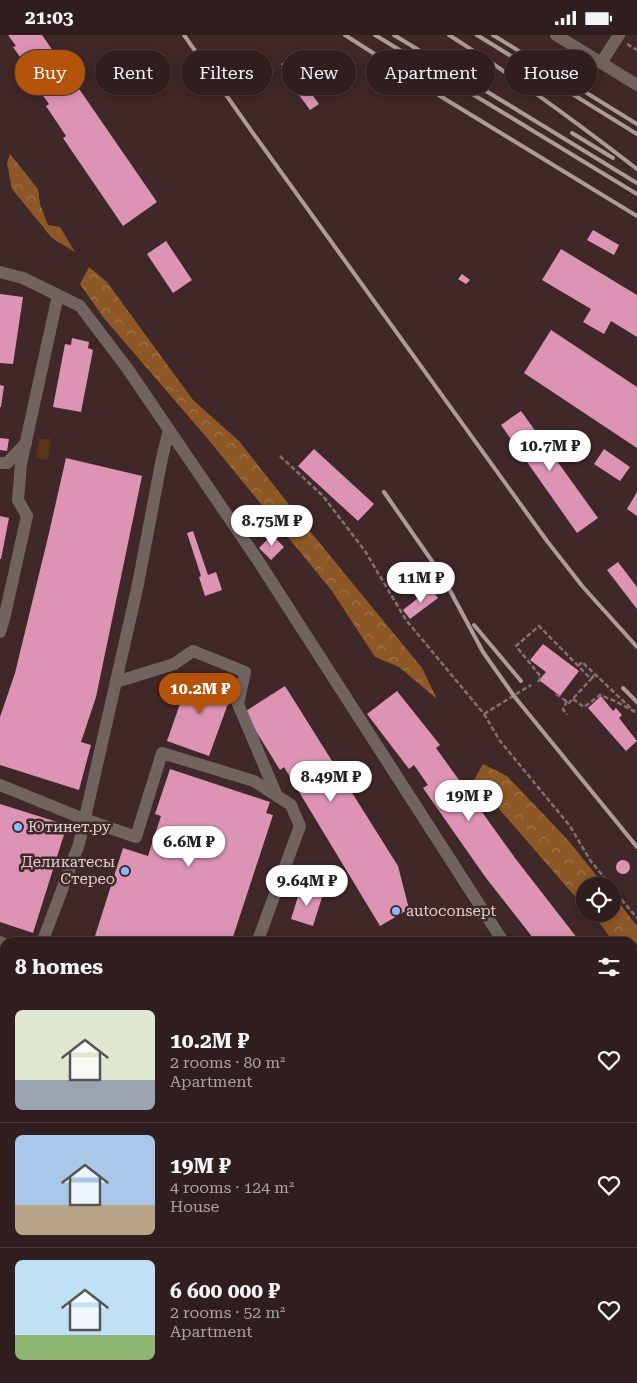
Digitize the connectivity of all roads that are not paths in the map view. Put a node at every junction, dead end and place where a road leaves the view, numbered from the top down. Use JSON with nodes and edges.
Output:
{"nodes":[{"id":1,"x":556,"y":35,"type":"edge"},
{"id":2,"x":619,"y":35,"type":"edge"},
{"id":3,"x":602,"y":63,"type":"junction"},
{"id":4,"x":637,"y":85,"type":"edge"},
{"id":5,"x":0,"y":272,"type":"edge"},
{"id":6,"x":58,"y":295,"type":"junction"},
{"id":7,"x":169,"y":430,"type":"junction"},
{"id":8,"x":26,"y":443,"type":"junction"},
{"id":9,"x":0,"y":463,"type":"edge"},
{"id":10,"x":0,"y":632,"type":"edge"},
{"id":11,"x":116,"y":682,"type":"junction"},
{"id":12,"x":0,"y":785,"type":"edge"},
{"id":13,"x":276,"y":796,"type":"junction"},
{"id":14,"x":84,"y":819,"type":"junction"},
{"id":15,"x":44,"y":937,"type":"edge"},
{"id":16,"x":259,"y":937,"type":"edge"},
{"id":17,"x":500,"y":937,"type":"edge"}],
"edges":[{"from":1,"to":3,"type":"street"},
{"from":2,"to":3,"type":"street"},
{"from":3,"to":4,"type":"street"},
{"from":5,"to":6,"type":"street"},
{"from":6,"to":7,"type":"street"},
{"from":6,"to":8,"type":"street"},
{"from":7,"to":11,"type":"street"},
{"from":7,"to":17,"type":"street"},
{"from":8,"to":9,"type":"street"},
{"from":8,"to":10,"type":"street"},
{"from":11,"to":13,"type":"street"},
{"from":11,"to":14,"type":"street"},
{"from":12,"to":14,"type":"street"},
{"from":13,"to":14,"type":"street"},
{"from":13,"to":16,"type":"street"},
{"from":14,"to":15,"type":"street"}]}
